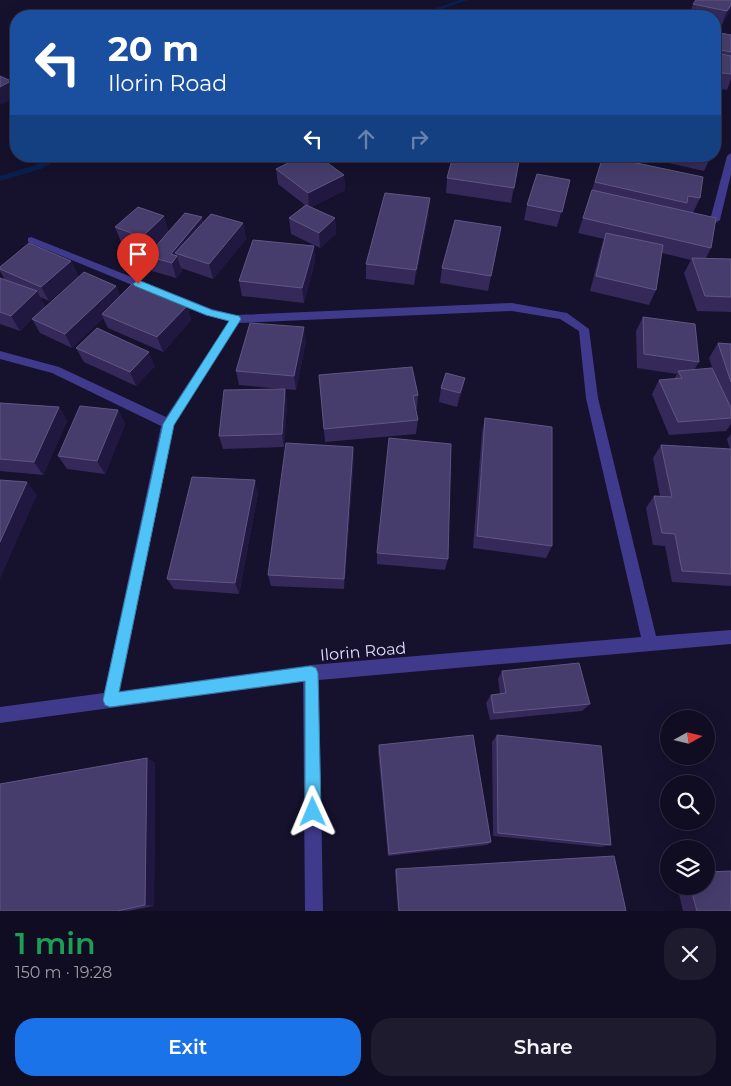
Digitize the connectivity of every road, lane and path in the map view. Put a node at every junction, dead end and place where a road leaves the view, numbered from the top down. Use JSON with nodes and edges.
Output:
{"nodes":[{"id":1,"x":731,"y":156,"type":"edge"},
{"id":2,"x":715,"y":220,"type":"edge"},
{"id":3,"x":31,"y":240,"type":"dead end"},
{"id":4,"x":236,"y":319,"type":"junction"},
{"id":5,"x":0,"y":355,"type":"edge"},
{"id":6,"x":168,"y":424,"type":"junction"},
{"id":7,"x":731,"y":637,"type":"edge"},
{"id":8,"x":650,"y":643,"type":"junction"},
{"id":9,"x":311,"y":673,"type":"junction"},
{"id":10,"x":110,"y":700,"type":"junction"},
{"id":11,"x":0,"y":715,"type":"edge"},
{"id":12,"x":314,"y":911,"type":"edge"}],
"edges":[{"from":1,"to":2,"type":"street"},
{"from":3,"to":4,"type":"street"},
{"from":4,"to":6,"type":"street"},
{"from":4,"to":8,"type":"street"},
{"from":5,"to":6,"type":"street"},
{"from":6,"to":10,"type":"street"},
{"from":7,"to":8,"type":"street","name":"Ilorin Road"},
{"from":8,"to":9,"type":"street","name":"Ilorin Road"},
{"from":9,"to":10,"type":"street","name":"Ilorin Road"},
{"from":9,"to":12,"type":"street"},
{"from":10,"to":11,"type":"street","name":"Ilorin Road"}]}
